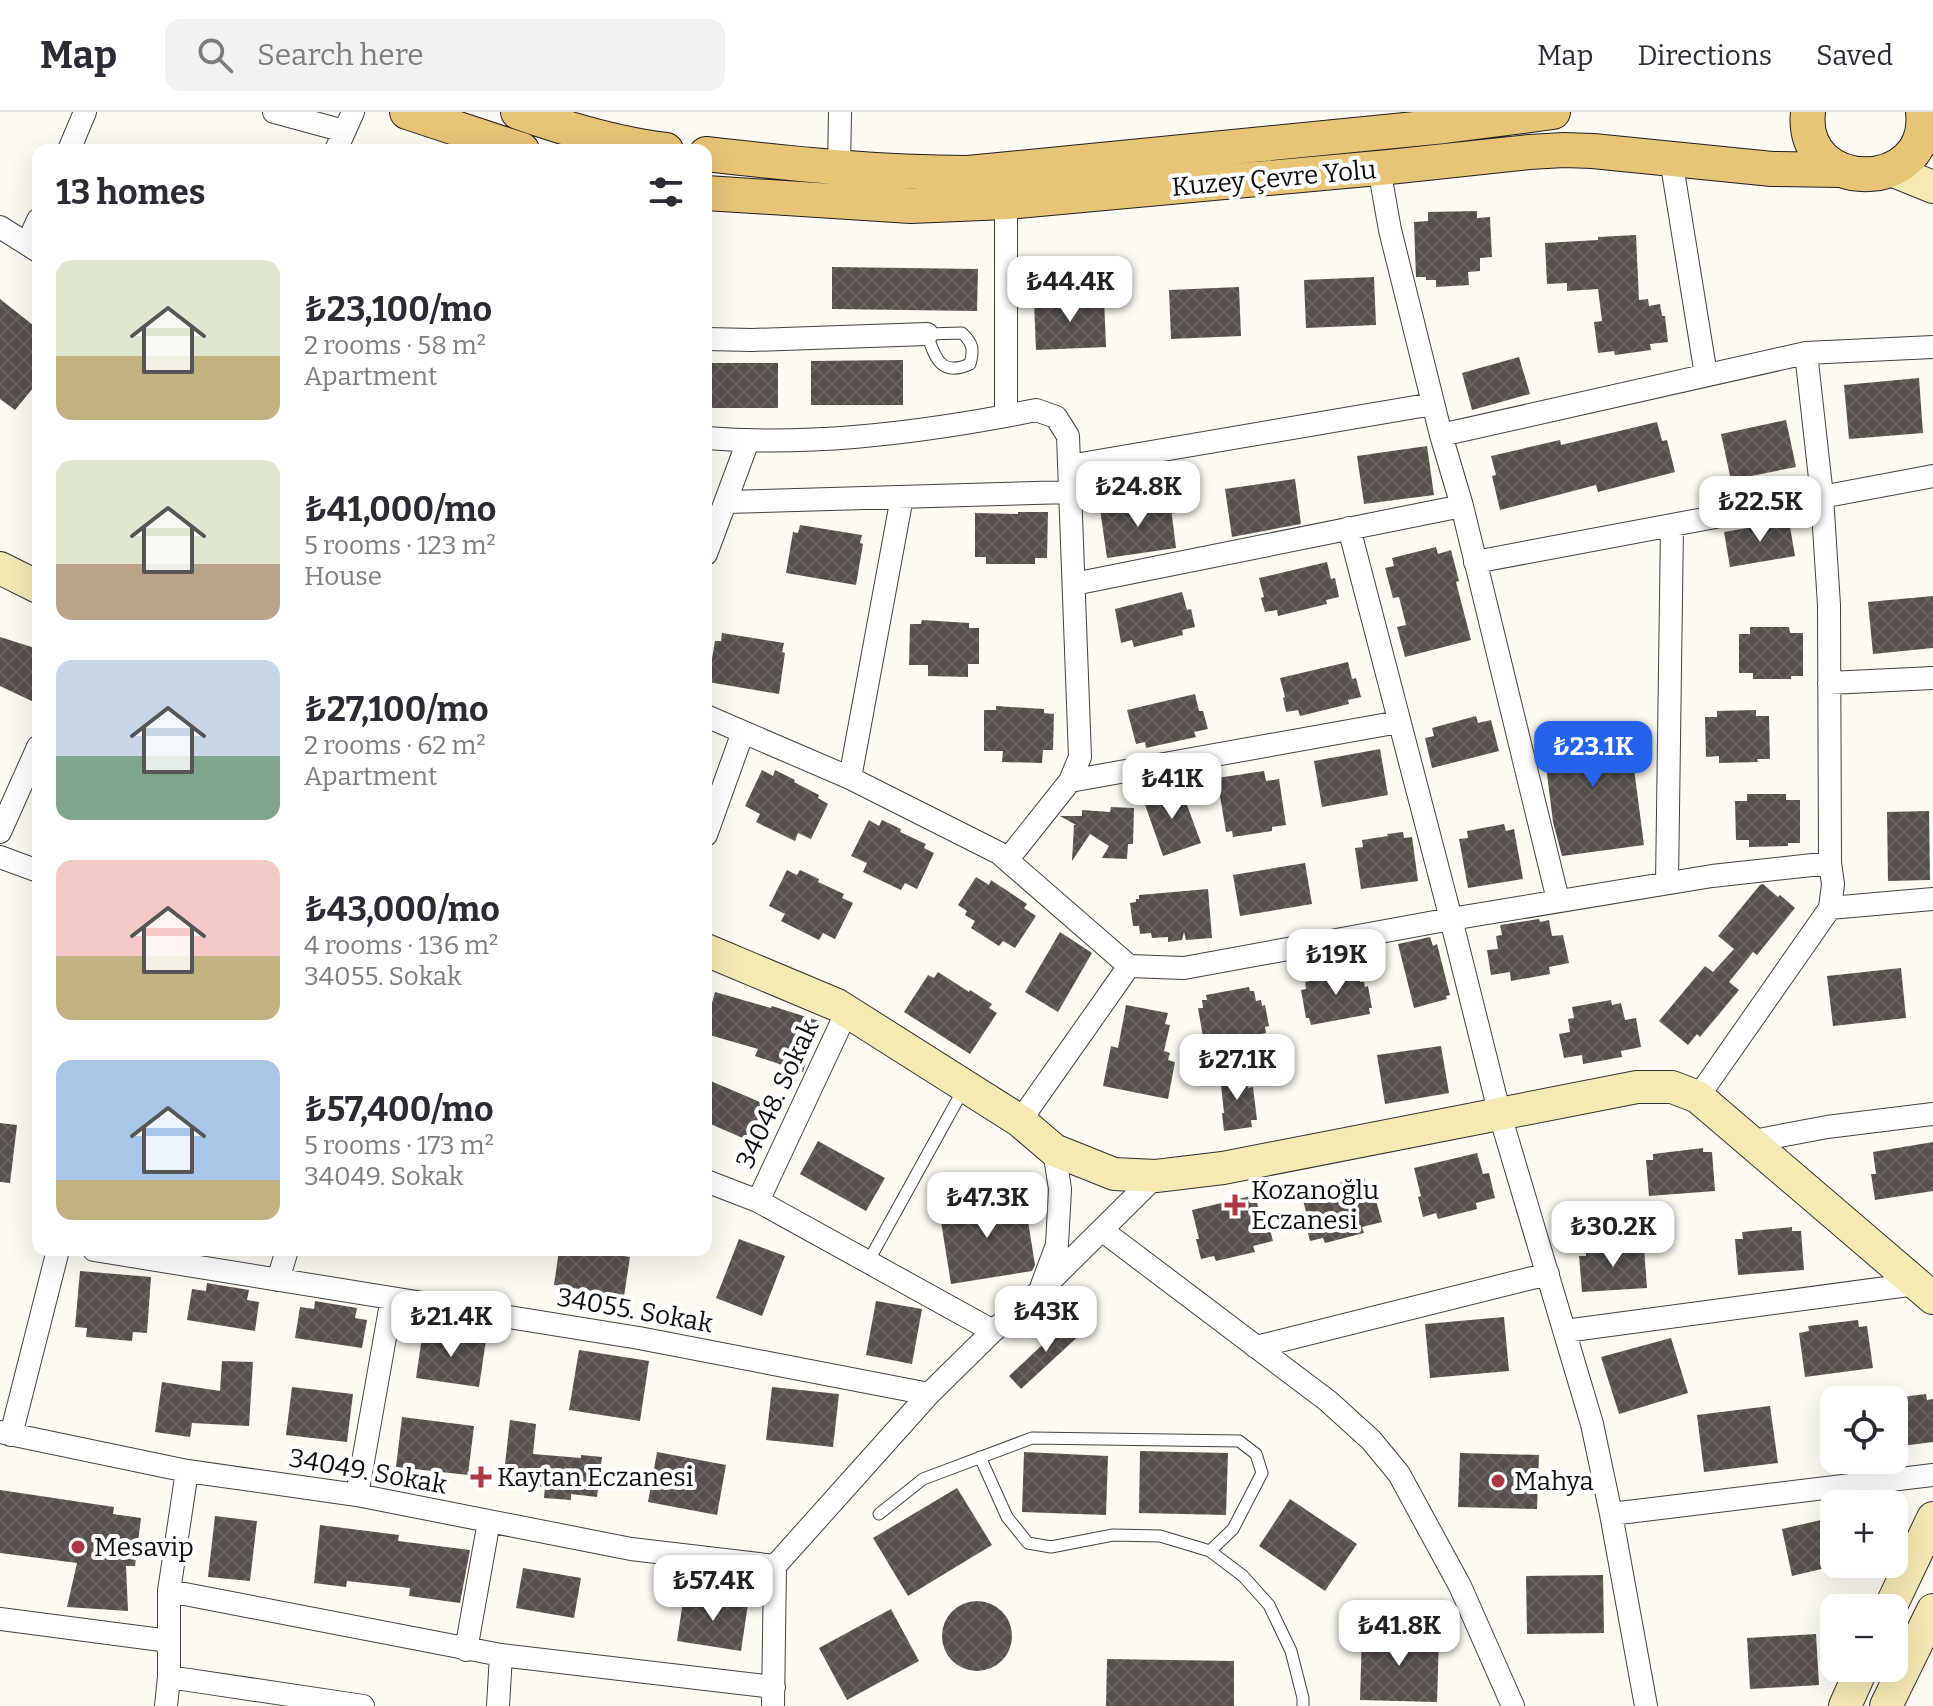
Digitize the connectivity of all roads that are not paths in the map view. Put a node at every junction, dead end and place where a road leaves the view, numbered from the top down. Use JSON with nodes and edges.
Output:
{"nodes":[{"id":1,"x":85,"y":112,"type":"edge"},
{"id":2,"x":274,"y":112,"type":"edge"},
{"id":3,"x":407,"y":112,"type":"edge"},
{"id":4,"x":518,"y":112,"type":"edge"},
{"id":5,"x":840,"y":112,"type":"edge"},
{"id":6,"x":1553,"y":112,"type":"edge"},
{"id":7,"x":1808,"y":112,"type":"edge"},
{"id":8,"x":344,"y":131,"type":"edge"},
{"id":9,"x":1927,"y":132,"type":"edge"},
{"id":10,"x":72,"y":144,"type":"edge"},
{"id":11,"x":504,"y":144,"type":"edge"},
{"id":12,"x":629,"y":144,"type":"edge"},
{"id":13,"x":712,"y":155,"type":"edge"},
{"id":14,"x":1671,"y":159,"type":"junction"},
{"id":15,"x":839,"y":167,"type":"junction"},
{"id":16,"x":1379,"y":168,"type":"junction"},
{"id":17,"x":1840,"y":170,"type":"junction"},
{"id":18,"x":1891,"y":170,"type":"junction"},
{"id":19,"x":1933,"y":187,"type":"edge"},
{"id":20,"x":712,"y":193,"type":"edge"},
{"id":21,"x":1006,"y":202,"type":"junction"},
{"id":22,"x":0,"y":227,"type":"edge"},
{"id":23,"x":32,"y":247,"type":"edge"},
{"id":24,"x":927,"y":334,"type":"dead end"},
{"id":25,"x":712,"y":339,"type":"edge"},
{"id":26,"x":1933,"y":347,"type":"edge"},
{"id":27,"x":1806,"y":353,"type":"junction"},
{"id":28,"x":1706,"y":375,"type":"junction"},
{"id":29,"x":1433,"y":404,"type":"junction"},
{"id":30,"x":1006,"y":416,"type":"junction"},
{"id":31,"x":1441,"y":435,"type":"junction"},
{"id":32,"x":712,"y":438,"type":"edge"},
{"id":33,"x":748,"y":441,"type":"junction"},
{"id":34,"x":1069,"y":466,"type":"junction"},
{"id":35,"x":1933,"y":476,"type":"edge"},
{"id":36,"x":1070,"y":492,"type":"junction"},
{"id":37,"x":1822,"y":496,"type":"junction"},
{"id":38,"x":902,"y":497,"type":"junction"},
{"id":39,"x":726,"y":502,"type":"junction"},
{"id":40,"x":1462,"y":506,"type":"junction"},
{"id":41,"x":1672,"y":525,"type":"junction"},
{"id":42,"x":1349,"y":528,"type":"junction"},
{"id":43,"x":712,"y":537,"type":"edge"},
{"id":44,"x":1475,"y":562,"type":"junction"},
{"id":45,"x":0,"y":568,"type":"edge"},
{"id":46,"x":32,"y":584,"type":"edge"},
{"id":47,"x":1074,"y":584,"type":"junction"},
{"id":48,"x":1933,"y":678,"type":"edge"},
{"id":49,"x":1829,"y":683,"type":"junction"},
{"id":50,"x":712,"y":719,"type":"edge"},
{"id":51,"x":1399,"y":722,"type":"junction"},
{"id":52,"x":743,"y":732,"type":"junction"},
{"id":53,"x":32,"y":760,"type":"edge"},
{"id":54,"x":850,"y":778,"type":"junction"},
{"id":55,"x":1070,"y":781,"type":"junction"},
{"id":56,"x":712,"y":818,"type":"edge"},
{"id":57,"x":0,"y":832,"type":"edge"},
{"id":58,"x":0,"y":857,"type":"edge"},
{"id":59,"x":1008,"y":859,"type":"junction"},
{"id":60,"x":1830,"y":863,"type":"junction"},
{"id":61,"x":32,"y":869,"type":"edge"},
{"id":62,"x":1667,"y":883,"type":"junction"},
{"id":63,"x":1933,"y":899,"type":"edge"},
{"id":64,"x":1558,"y":900,"type":"junction"},
{"id":65,"x":1830,"y":908,"type":"junction"},
{"id":66,"x":1451,"y":919,"type":"junction"},
{"id":67,"x":712,"y":953,"type":"edge"},
{"id":68,"x":1129,"y":966,"type":"junction"},
{"id":69,"x":847,"y":1011,"type":"junction"},
{"id":70,"x":966,"y":1086,"type":"junction"},
{"id":71,"x":1698,"y":1097,"type":"junction"},
{"id":72,"x":1933,"y":1114,"type":"edge"},
{"id":73,"x":1500,"y":1115,"type":"junction"},
{"id":74,"x":1020,"y":1121,"type":"junction"},
{"id":75,"x":1748,"y":1142,"type":"junction"},
{"id":76,"x":1054,"y":1150,"type":"junction"},
{"id":77,"x":1156,"y":1176,"type":"junction"},
{"id":78,"x":712,"y":1183,"type":"edge"},
{"id":79,"x":758,"y":1201,"type":"junction"},
{"id":80,"x":1103,"y":1231,"type":"junction"},
{"id":81,"x":56,"y":1256,"type":"edge"},
{"id":82,"x":131,"y":1256,"type":"edge"},
{"id":83,"x":285,"y":1256,"type":"edge"},
{"id":84,"x":868,"y":1262,"type":"junction"},
{"id":85,"x":1548,"y":1274,"type":"junction"},
{"id":86,"x":278,"y":1280,"type":"junction"},
{"id":87,"x":1924,"y":1291,"type":"edge"},
{"id":88,"x":1039,"y":1292,"type":"junction"},
{"id":89,"x":392,"y":1298,"type":"junction"},
{"id":90,"x":993,"y":1331,"type":"junction"},
{"id":91,"x":1565,"y":1331,"type":"junction"},
{"id":92,"x":1256,"y":1347,"type":"junction"},
{"id":93,"x":929,"y":1394,"type":"junction"},
{"id":94,"x":6,"y":1434,"type":"edge"},
{"id":95,"x":980,"y":1457,"type":"junction"},
{"id":96,"x":187,"y":1471,"type":"junction"},
{"id":97,"x":1933,"y":1475,"type":"edge"},
{"id":98,"x":357,"y":1495,"type":"junction"},
{"id":99,"x":879,"y":1514,"type":"dead end"},
{"id":100,"x":1611,"y":1514,"type":"junction"},
{"id":101,"x":1933,"y":1518,"type":"edge"},
{"id":102,"x":489,"y":1521,"type":"junction"},
{"id":103,"x":1210,"y":1551,"type":"junction"},
{"id":104,"x":775,"y":1566,"type":"junction"},
{"id":105,"x":169,"y":1591,"type":"junction"},
{"id":106,"x":1897,"y":1594,"type":"edge"},
{"id":107,"x":1933,"y":1610,"type":"edge"},
{"id":108,"x":0,"y":1619,"type":"edge"},
{"id":109,"x":169,"y":1641,"type":"junction"},
{"id":110,"x":466,"y":1650,"type":"junction"},
{"id":111,"x":501,"y":1655,"type":"junction"},
{"id":112,"x":169,"y":1677,"type":"junction"},
{"id":113,"x":1856,"y":1682,"type":"edge"},
{"id":114,"x":774,"y":1696,"type":"edge"},
{"id":115,"x":166,"y":1706,"type":"edge"},
{"id":116,"x":363,"y":1706,"type":"edge"},
{"id":117,"x":498,"y":1706,"type":"edge"},
{"id":118,"x":1303,"y":1706,"type":"edge"},
{"id":119,"x":1513,"y":1706,"type":"edge"},
{"id":120,"x":1646,"y":1706,"type":"edge"},
{"id":121,"x":1845,"y":1706,"type":"edge"},
{"id":122,"x":1886,"y":1706,"type":"edge"}],
"edges":[{"from":1,"to":10,"type":"street"},
{"from":2,"to":8,"type":"street"},
{"from":3,"to":11,"type":"main road"},
{"from":4,"to":12,"type":"main road"},
{"from":5,"to":15,"type":"street"},
{"from":6,"to":15,"type":"main road","name":"Kuzey Çevre Yolu"},
{"from":7,"to":17,"type":"main road"},
{"from":9,"to":18,"type":"main road"},
{"from":13,"to":15,"type":"main road","name":"Kuzey Çevre Yolu"},
{"from":14,"to":16,"type":"main road","name":"Kuzey Çevre Yolu"},
{"from":14,"to":17,"type":"main road","name":"Kuzey Çevre Yolu"},
{"from":14,"to":28,"type":"street"},
{"from":16,"to":21,"type":"main road","name":"Kuzey Çevre Yolu"},
{"from":16,"to":29,"type":"street"},
{"from":17,"to":18,"type":"main road","name":"Kuzey Çevre Yolu"},
{"from":18,"to":19,"type":"street"},
{"from":20,"to":21,"type":"main road","name":"Kuzey Çevre Yolu"},
{"from":21,"to":30,"type":"street"},
{"from":22,"to":23,"type":"street"},
{"from":24,"to":25,"type":"street"},
{"from":26,"to":27,"type":"street"},
{"from":27,"to":28,"type":"street"},
{"from":27,"to":37,"type":"street"},
{"from":28,"to":31,"type":"street"},
{"from":29,"to":31,"type":"street"},
{"from":29,"to":34,"type":"street"},
{"from":30,"to":33,"type":"street"},
{"from":30,"to":34,"type":"street"},
{"from":31,"to":40,"type":"street"},
{"from":32,"to":33,"type":"street"},
{"from":33,"to":39,"type":"street"},
{"from":34,"to":36,"type":"street"},
{"from":35,"to":37,"type":"street"},
{"from":36,"to":38,"type":"street"},
{"from":36,"to":47,"type":"street"},
{"from":37,"to":41,"type":"street"},
{"from":37,"to":49,"type":"street"},
{"from":38,"to":39,"type":"street"},
{"from":38,"to":54,"type":"street"},
{"from":39,"to":43,"type":"street"},
{"from":40,"to":42,"type":"street"},
{"from":40,"to":44,"type":"street"},
{"from":41,"to":44,"type":"street"},
{"from":41,"to":62,"type":"street"},
{"from":42,"to":47,"type":"street"},
{"from":42,"to":51,"type":"street"},
{"from":44,"to":64,"type":"street"},
{"from":45,"to":46,"type":"street"},
{"from":47,"to":55,"type":"street"},
{"from":48,"to":49,"type":"street"},
{"from":49,"to":60,"type":"street"},
{"from":50,"to":52,"type":"street"},
{"from":51,"to":55,"type":"street"},
{"from":51,"to":66,"type":"street"},
{"from":52,"to":54,"type":"street"},
{"from":52,"to":56,"type":"street"},
{"from":53,"to":57,"type":"street"},
{"from":54,"to":59,"type":"street"},
{"from":55,"to":59,"type":"street"},
{"from":58,"to":61,"type":"street"},
{"from":59,"to":68,"type":"street"},
{"from":60,"to":62,"type":"street"},
{"from":60,"to":65,"type":"street"},
{"from":62,"to":64,"type":"street"},
{"from":63,"to":65,"type":"street"},
{"from":64,"to":66,"type":"street"},
{"from":65,"to":71,"type":"street"},
{"from":66,"to":68,"type":"street"},
{"from":66,"to":73,"type":"street"},
{"from":67,"to":69,"type":"street"},
{"from":68,"to":74,"type":"street"},
{"from":69,"to":70,"type":"street"},
{"from":69,"to":79,"type":"street","name":"34048. Sokak"},
{"from":70,"to":74,"type":"street"},
{"from":70,"to":84,"type":"lane"},
{"from":71,"to":73,"type":"street"},
{"from":71,"to":75,"type":"street"},
{"from":72,"to":75,"type":"street"},
{"from":73,"to":77,"type":"street"},
{"from":73,"to":85,"type":"street"},
{"from":74,"to":76,"type":"street"},
{"from":75,"to":87,"type":"street"},
{"from":76,"to":77,"type":"street"},
{"from":76,"to":88,"type":"street"},
{"from":77,"to":80,"type":"street"},
{"from":78,"to":79,"type":"street"},
{"from":79,"to":84,"type":"street"},
{"from":80,"to":88,"type":"street"},
{"from":80,"to":92,"type":"street"},
{"from":81,"to":94,"type":"street"},
{"from":82,"to":86,"type":"street","name":"34055. Sokak"},
{"from":83,"to":86,"type":"street"},
{"from":84,"to":90,"type":"street"},
{"from":85,"to":91,"type":"street"},
{"from":85,"to":92,"type":"street"},
{"from":86,"to":89,"type":"street","name":"34055. Sokak"},
{"from":87,"to":91,"type":"street"},
{"from":88,"to":90,"type":"street"},
{"from":89,"to":93,"type":"street","name":"34055. Sokak"},
{"from":89,"to":98,"type":"street"},
{"from":90,"to":93,"type":"street"},
{"from":91,"to":100,"type":"street"},
{"from":92,"to":119,"type":"street"},
{"from":93,"to":104,"type":"street"},
{"from":94,"to":96,"type":"street","name":"34049. Sokak"},
{"from":95,"to":99,"type":"lane"},
{"from":95,"to":103,"type":"lane"},
{"from":95,"to":103,"type":"lane"},
{"from":96,"to":98,"type":"street","name":"34049. Sokak"},
{"from":96,"to":105,"type":"street"},
{"from":97,"to":100,"type":"street"},
{"from":98,"to":102,"type":"street","name":"34049. Sokak"},
{"from":100,"to":120,"type":"street"},
{"from":101,"to":106,"type":"street"},
{"from":102,"to":104,"type":"street","name":"34049. Sokak"},
{"from":102,"to":110,"type":"street"},
{"from":103,"to":118,"type":"lane"},
{"from":104,"to":114,"type":"street"},
{"from":105,"to":109,"type":"street"},
{"from":105,"to":110,"type":"street"},
{"from":107,"to":122,"type":"street"},
{"from":108,"to":109,"type":"street"},
{"from":109,"to":112,"type":"street"},
{"from":110,"to":111,"type":"street"},
{"from":111,"to":114,"type":"street"},
{"from":111,"to":117,"type":"street"},
{"from":112,"to":115,"type":"street"},
{"from":112,"to":116,"type":"street"},
{"from":113,"to":121,"type":"street"}]}
